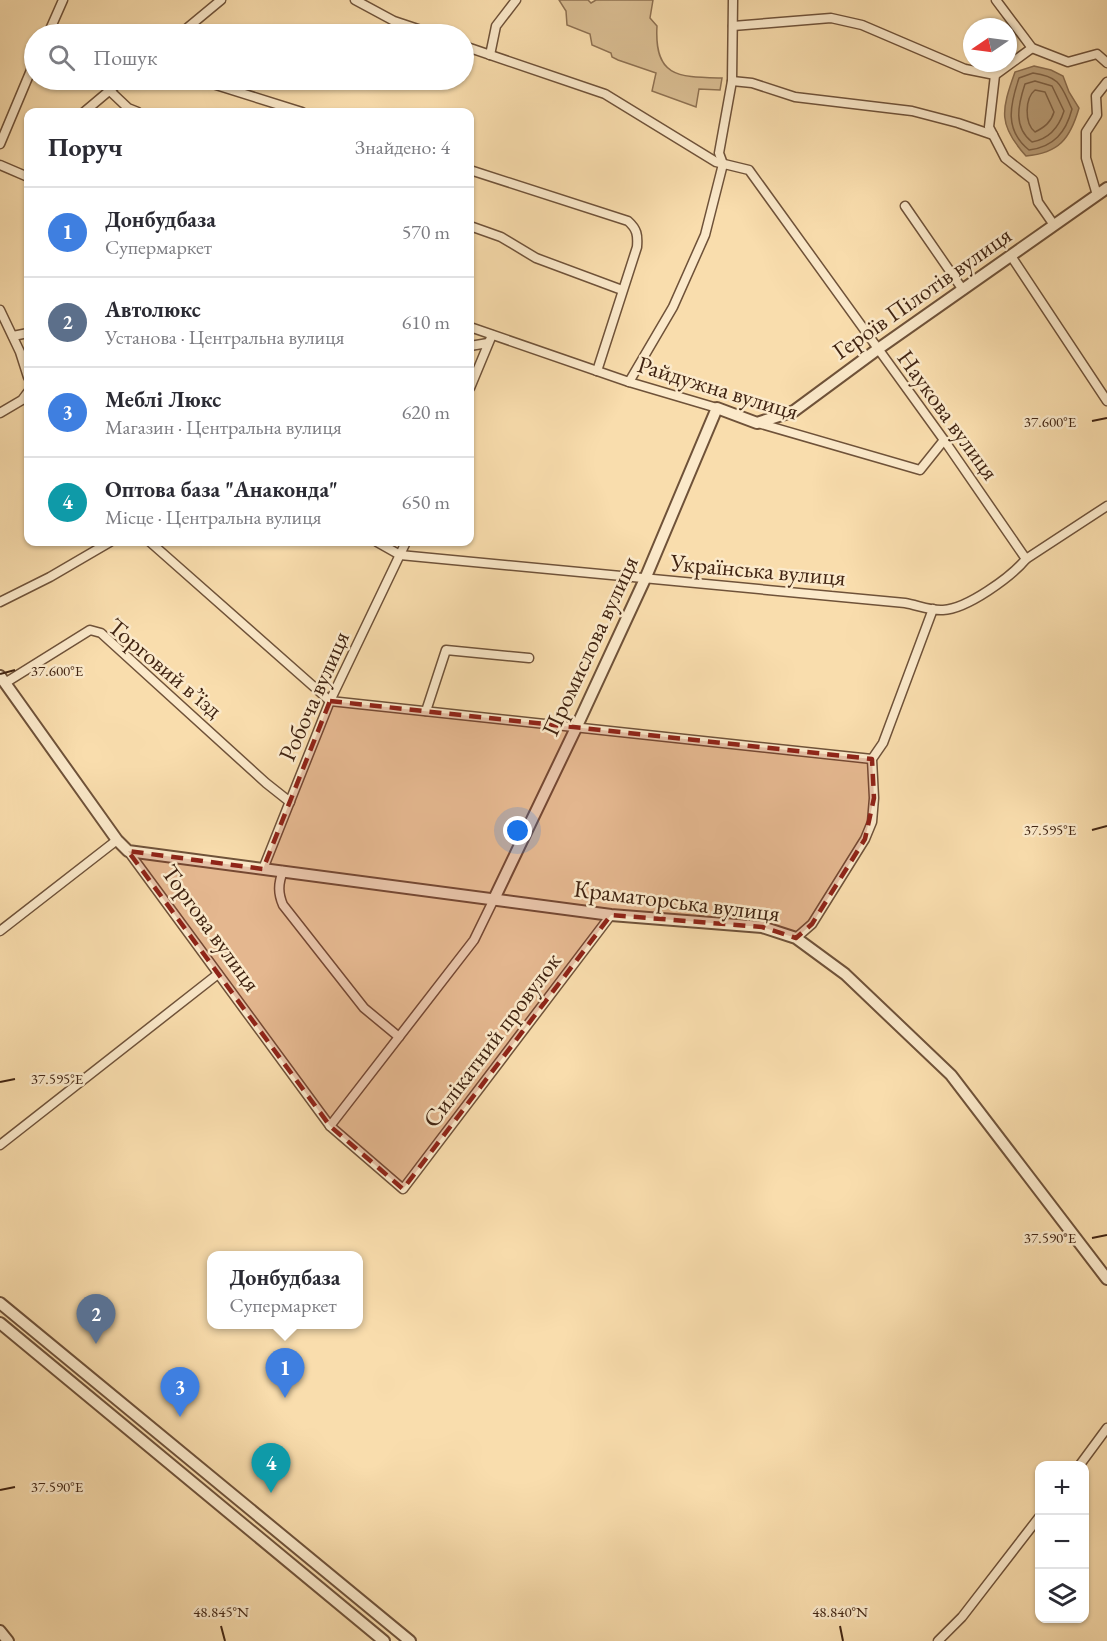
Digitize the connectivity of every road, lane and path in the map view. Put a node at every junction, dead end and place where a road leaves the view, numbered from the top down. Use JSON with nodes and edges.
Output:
{"nodes":[{"id":1,"x":63,"y":0,"type":"edge"},
{"id":2,"x":221,"y":0,"type":"edge"},
{"id":3,"x":355,"y":0,"type":"edge"},
{"id":4,"x":516,"y":0,"type":"edge"},
{"id":5,"x":733,"y":0,"type":"edge"},
{"id":6,"x":996,"y":0,"type":"edge"},
{"id":7,"x":52,"y":24,"type":"edge"},
{"id":8,"x":192,"y":24,"type":"edge"},
{"id":9,"x":403,"y":24,"type":"edge"},
{"id":10,"x":733,"y":26,"type":"junction"},
{"id":11,"x":1032,"y":48,"type":"junction"},
{"id":12,"x":474,"y":49,"type":"edge"},
{"id":13,"x":490,"y":55,"type":"junction"},
{"id":14,"x":1107,"y":63,"type":"edge"},
{"id":15,"x":995,"y":75,"type":"junction"},
{"id":16,"x":732,"y":81,"type":"junction"},
{"id":17,"x":1107,"y":82,"type":"edge"},
{"id":18,"x":24,"y":87,"type":"edge"},
{"id":19,"x":109,"y":90,"type":"joint"},
{"id":20,"x":232,"y":90,"type":"edge"},
{"id":21,"x":89,"y":108,"type":"edge"},
{"id":22,"x":130,"y":108,"type":"edge"},
{"id":23,"x":289,"y":108,"type":"edge"},
{"id":24,"x":993,"y":135,"type":"junction"},
{"id":25,"x":0,"y":144,"type":"edge"},
{"id":26,"x":723,"y":164,"type":"junction"},
{"id":27,"x":0,"y":165,"type":"edge"},
{"id":28,"x":474,"y":171,"type":"edge"},
{"id":29,"x":24,"y":175,"type":"edge"},
{"id":30,"x":1107,"y":188,"type":"edge"},
{"id":31,"x":1097,"y":195,"type":"junction"},
{"id":32,"x":905,"y":206,"type":"dead end"},
{"id":33,"x":1054,"y":225,"type":"junction"},
{"id":34,"x":474,"y":227,"type":"edge"},
{"id":35,"x":1011,"y":256,"type":"junction"},
{"id":36,"x":622,"y":290,"type":"junction"},
{"id":37,"x":963,"y":290,"type":"junction"},
{"id":38,"x":0,"y":310,"type":"edge"},
{"id":39,"x":474,"y":329,"type":"edge"},
{"id":40,"x":24,"y":334,"type":"edge"},
{"id":41,"x":13,"y":336,"type":"junction"},
{"id":42,"x":490,"y":339,"type":"junction"},
{"id":43,"x":474,"y":345,"type":"edge"},
{"id":44,"x":878,"y":350,"type":"junction"},
{"id":45,"x":24,"y":352,"type":"edge"},
{"id":46,"x":597,"y":371,"type":"junction"},
{"id":47,"x":474,"y":378,"type":"edge"},
{"id":48,"x":629,"y":382,"type":"junction"},
{"id":49,"x":24,"y":395,"type":"edge"},
{"id":50,"x":24,"y":397,"type":"edge"},
{"id":51,"x":22,"y":400,"type":"junction"},
{"id":52,"x":1107,"y":401,"type":"edge"},
{"id":53,"x":717,"y":408,"type":"junction"},
{"id":54,"x":0,"y":413,"type":"edge"},
{"id":55,"x":757,"y":423,"type":"junction"},
{"id":56,"x":944,"y":440,"type":"junction"},
{"id":57,"x":1107,"y":506,"type":"edge"},
{"id":58,"x":103,"y":546,"type":"edge"},
{"id":59,"x":155,"y":546,"type":"edge"},
{"id":60,"x":384,"y":546,"type":"edge"},
{"id":61,"x":404,"y":546,"type":"edge"},
{"id":62,"x":400,"y":555,"type":"junction"},
{"id":63,"x":1026,"y":559,"type":"junction"},
{"id":64,"x":645,"y":579,"type":"junction"},
{"id":65,"x":0,"y":602,"type":"edge"},
{"id":66,"x":933,"y":609,"type":"junction"},
{"id":67,"x":529,"y":658,"type":"dead end"},
{"id":68,"x":2,"y":680,"type":"edge"},
{"id":69,"x":330,"y":701,"type":"junction"},
{"id":70,"x":426,"y":711,"type":"junction"},
{"id":71,"x":576,"y":728,"type":"junction"},
{"id":72,"x":872,"y":759,"type":"junction"},
{"id":73,"x":290,"y":802,"type":"junction"},
{"id":74,"x":117,"y":840,"type":"junction"},
{"id":75,"x":128,"y":851,"type":"junction"},
{"id":76,"x":263,"y":869,"type":"junction"},
{"id":77,"x":283,"y":871,"type":"junction"},
{"id":78,"x":494,"y":899,"type":"junction"},
{"id":79,"x":611,"y":915,"type":"junction"},
{"id":80,"x":0,"y":931,"type":"edge"},
{"id":81,"x":796,"y":938,"type":"junction"},
{"id":82,"x":218,"y":974,"type":"junction"},
{"id":83,"x":399,"y":1037,"type":"junction"},
{"id":84,"x":330,"y":1126,"type":"junction"},
{"id":85,"x":0,"y":1145,"type":"edge"},
{"id":86,"x":404,"y":1189,"type":"joint"},
{"id":87,"x":1107,"y":1279,"type":"edge"},
{"id":88,"x":0,"y":1303,"type":"edge"},
{"id":89,"x":0,"y":1323,"type":"edge"},
{"id":90,"x":1107,"y":1428,"type":"edge"},
{"id":91,"x":1083,"y":1461,"type":"edge"},
{"id":92,"x":1035,"y":1522,"type":"edge"},
{"id":93,"x":0,"y":1631,"type":"edge"},
{"id":94,"x":8,"y":1641,"type":"edge"},
{"id":95,"x":384,"y":1641,"type":"edge"},
{"id":96,"x":410,"y":1641,"type":"edge"},
{"id":97,"x":938,"y":1641,"type":"edge"}],
"edges":[{"from":1,"to":7,"type":"street"},
{"from":2,"to":8,"type":"street"},
{"from":3,"to":9,"type":"street"},
{"from":4,"to":13,"type":"street"},
{"from":5,"to":10,"type":"street"},
{"from":6,"to":11,"type":"street"},
{"from":10,"to":15,"type":"street"},
{"from":10,"to":16,"type":"street"},
{"from":11,"to":14,"type":"street"},
{"from":11,"to":15,"type":"street"},
{"from":12,"to":13,"type":"street","name":"Наукова вулиця"},
{"from":13,"to":26,"type":"street","name":"Наукова вулиця"},
{"from":15,"to":24,"type":"street"},
{"from":16,"to":24,"type":"street"},
{"from":16,"to":26,"type":"street"},
{"from":17,"to":31,"type":"street"},
{"from":18,"to":25,"type":"street"},
{"from":19,"to":21,"type":"street"},
{"from":19,"to":22,"type":"street"},
{"from":20,"to":23,"type":"street"},
{"from":24,"to":33,"type":"street"},
{"from":26,"to":44,"type":"street","name":"Наукова вулиця"},
{"from":26,"to":48,"type":"street"},
{"from":27,"to":29,"type":"street"},
{"from":28,"to":36,"type":"street"},
{"from":30,"to":31,"type":"street","name":"Героїв Пілотів вулиця"},
{"from":31,"to":33,"type":"street","name":"Героїв Пілотів вулиця"},
{"from":32,"to":37,"type":"street"},
{"from":33,"to":35,"type":"street","name":"Героїв Пілотів вулиця"},
{"from":34,"to":36,"type":"street"},
{"from":35,"to":37,"type":"street","name":"Героїв Пілотів вулиця"},
{"from":35,"to":52,"type":"street"},
{"from":36,"to":46,"type":"street"},
{"from":37,"to":44,"type":"street","name":"Героїв Пілотів вулиця"},
{"from":38,"to":41,"type":"street"},
{"from":39,"to":42,"type":"street","name":"Райдужна вулиця"},
{"from":40,"to":41,"type":"street"},
{"from":41,"to":45,"type":"street"},
{"from":42,"to":43,"type":"street"},
{"from":42,"to":46,"type":"street","name":"Райдужна вулиця"},
{"from":42,"to":47,"type":"street"},
{"from":44,"to":55,"type":"street","name":"Героїв Пілотів вулиця"},
{"from":44,"to":56,"type":"street","name":"Наукова вулиця"},
{"from":46,"to":48,"type":"street","name":"Райдужна вулиця"},
{"from":48,"to":53,"type":"street","name":"Райдужна вулиця"},
{"from":49,"to":51,"type":"street"},
{"from":50,"to":51,"type":"street"},
{"from":51,"to":54,"type":"street"},
{"from":53,"to":55,"type":"street","name":"Райдужна вулиця"},
{"from":53,"to":64,"type":"street","name":"Промислова вулиця"},
{"from":55,"to":56,"type":"street","name":"Райдужна вулиця"},
{"from":56,"to":63,"type":"street","name":"Наукова вулиця"},
{"from":57,"to":63,"type":"street","name":"Українська вулиця"},
{"from":58,"to":65,"type":"street"},
{"from":59,"to":69,"type":"street"},
{"from":60,"to":62,"type":"street"},
{"from":61,"to":62,"type":"street","name":"Робоча вулиця"},
{"from":62,"to":64,"type":"street","name":"Українська вулиця"},
{"from":62,"to":69,"type":"street","name":"Робоча вулиця"},
{"from":63,"to":66,"type":"street","name":"Українська вулиця"},
{"from":64,"to":66,"type":"street","name":"Українська вулиця"},
{"from":64,"to":71,"type":"street","name":"Промислова вулиця"},
{"from":66,"to":72,"type":"street"},
{"from":67,"to":70,"type":"street"},
{"from":68,"to":73,"type":"street","name":"Торговий в’їзд"},
{"from":68,"to":74,"type":"street","name":"Торгова вулиця"},
{"from":69,"to":70,"type":"street"},
{"from":69,"to":73,"type":"street","name":"Робоча вулиця"},
{"from":70,"to":71,"type":"street"},
{"from":71,"to":72,"type":"street"},
{"from":71,"to":78,"type":"street","name":"Промислова вулиця"},
{"from":72,"to":81,"type":"street"},
{"from":73,"to":76,"type":"street","name":"Робоча вулиця"},
{"from":74,"to":75,"type":"street","name":"Торгова вулиця"},
{"from":74,"to":80,"type":"street"},
{"from":75,"to":76,"type":"street","name":"Краматорська вулиця"},
{"from":75,"to":82,"type":"street","name":"Торгова вулиця"},
{"from":76,"to":77,"type":"street","name":"Краматорська вулиця"},
{"from":77,"to":78,"type":"street","name":"Краматорська вулиця"},
{"from":77,"to":83,"type":"street"},
{"from":78,"to":79,"type":"street","name":"Краматорська вулиця"},
{"from":78,"to":83,"type":"street"},
{"from":79,"to":81,"type":"street","name":"Краматорська вулиця"},
{"from":79,"to":86,"type":"street","name":"Силікатний провулок"},
{"from":81,"to":87,"type":"street","name":"Краматорська вулиця"},
{"from":82,"to":84,"type":"street","name":"Торгова вулиця"},
{"from":82,"to":85,"type":"street"},
{"from":83,"to":84,"type":"street"},
{"from":84,"to":86,"type":"street","name":"Торгова вулиця"},
{"from":88,"to":96,"type":"street"},
{"from":89,"to":95,"type":"street"},
{"from":90,"to":91,"type":"street"},
{"from":92,"to":97,"type":"street"},
{"from":93,"to":94,"type":"street"}]}
